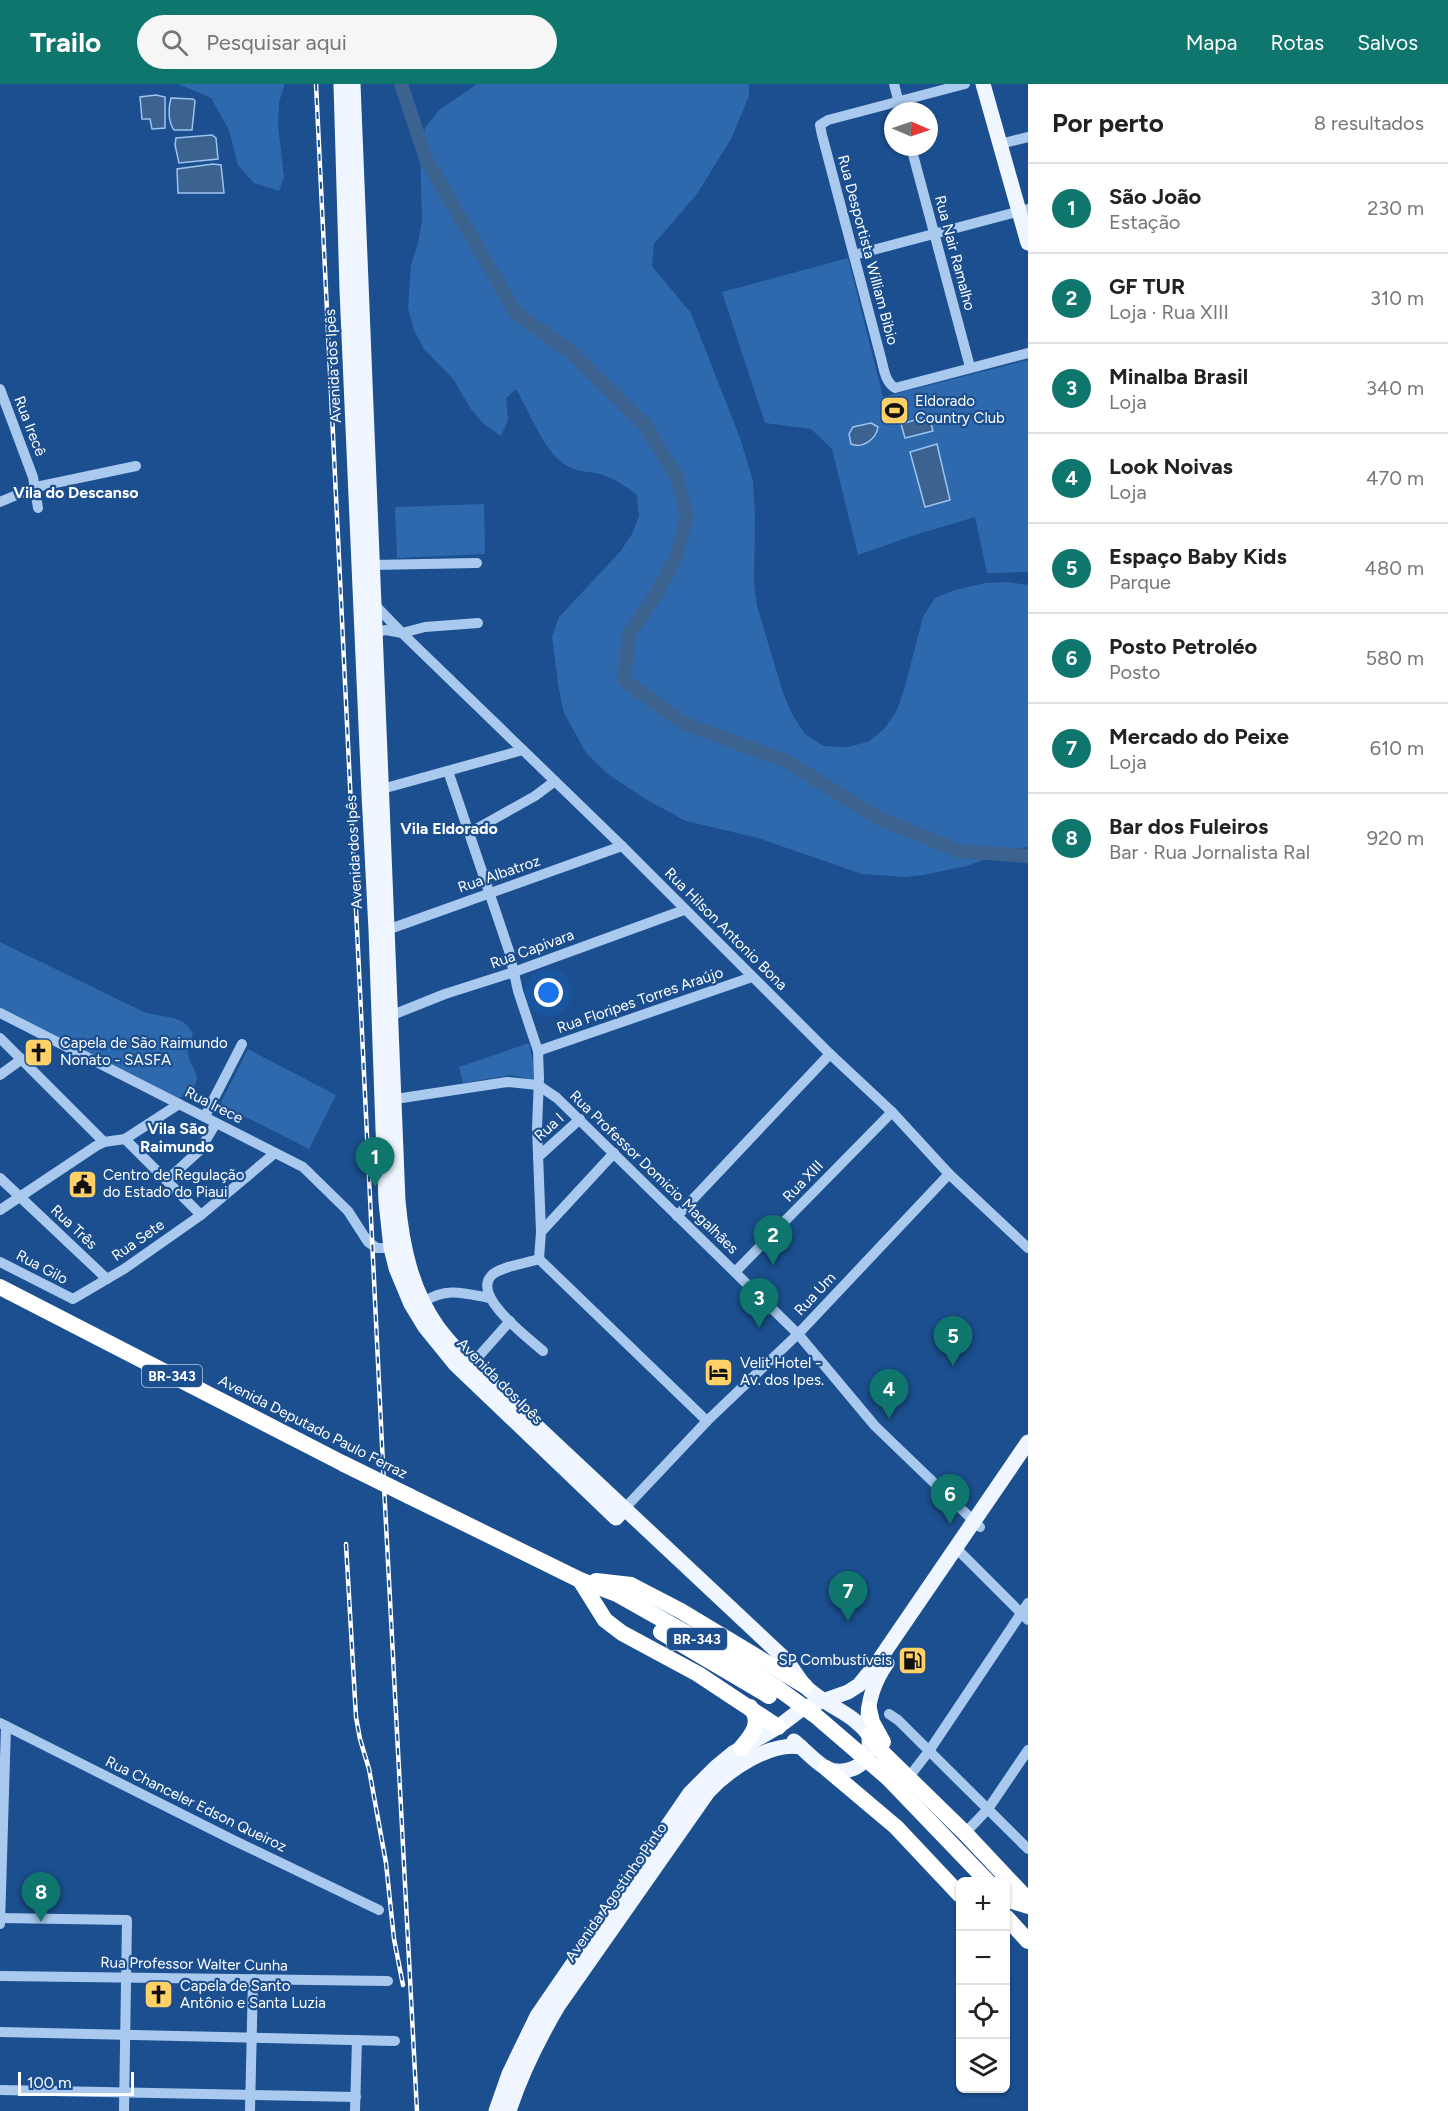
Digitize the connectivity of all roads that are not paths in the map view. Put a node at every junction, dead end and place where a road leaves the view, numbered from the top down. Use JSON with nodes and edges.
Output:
{"nodes":[{"id":1,"x":341,"y":84,"type":"edge"},
{"id":2,"x":353,"y":84,"type":"edge"},
{"id":3,"x":894,"y":84,"type":"edge"},
{"id":4,"x":965,"y":84,"type":"edge"},
{"id":5,"x":983,"y":84,"type":"edge"},
{"id":6,"x":899,"y":102,"type":"edge"},
{"id":7,"x":912,"y":102,"type":"edge"},
{"id":8,"x":884,"y":109,"type":"edge"},
{"id":9,"x":1028,"y":137,"type":"edge"},
{"id":10,"x":1000,"y":144,"type":"junction"},
{"id":11,"x":912,"y":156,"type":"edge"},
{"id":12,"x":1024,"y":210,"type":"edge"},
{"id":13,"x":933,"y":234,"type":"junction"},
{"id":14,"x":1028,"y":243,"type":"edge"},
{"id":15,"x":352,"y":250,"type":"junction"},
{"id":16,"x":854,"y":255,"type":"junction"},
{"id":17,"x":353,"y":281,"type":"junction"},
{"id":18,"x":1028,"y":353,"type":"edge"},
{"id":19,"x":970,"y":367,"type":"junction"},
{"id":20,"x":0,"y":389,"type":"edge"},
{"id":21,"x":136,"y":466,"type":"dead end"},
{"id":22,"x":36,"y":487,"type":"junction"},
{"id":23,"x":0,"y":502,"type":"edge"},
{"id":24,"x":38,"y":508,"type":"dead end"},
{"id":25,"x":477,"y":563,"type":"dead end"},
{"id":26,"x":372,"y":566,"type":"junction"},
{"id":27,"x":367,"y":603,"type":"junction"},
{"id":28,"x":478,"y":623,"type":"dead end"},
{"id":29,"x":368,"y":632,"type":"junction"},
{"id":30,"x":402,"y":633,"type":"junction"},
{"id":31,"x":523,"y":750,"type":"junction"},
{"id":32,"x":448,"y":771,"type":"junction"},
{"id":33,"x":555,"y":781,"type":"junction"},
{"id":34,"x":382,"y":789,"type":"junction"},
{"id":35,"x":469,"y":833,"type":"junction"},
{"id":36,"x":622,"y":846,"type":"junction"},
{"id":37,"x":489,"y":894,"type":"junction"},
{"id":38,"x":684,"y":909,"type":"junction"},
{"id":39,"x":387,"y":930,"type":"junction"},
{"id":40,"x":514,"y":972,"type":"junction"},
{"id":41,"x":752,"y":977,"type":"junction"},
{"id":42,"x":384,"y":996,"type":"junction"},
{"id":43,"x":0,"y":1013,"type":"edge"},
{"id":44,"x":390,"y":1016,"type":"junction"},
{"id":45,"x":0,"y":1038,"type":"edge"},
{"id":46,"x":242,"y":1044,"type":"dead end"},
{"id":47,"x":538,"y":1051,"type":"junction"},
{"id":48,"x":830,"y":1054,"type":"junction"},
{"id":49,"x":22,"y":1059,"type":"junction"},
{"id":50,"x":0,"y":1075,"type":"edge"},
{"id":51,"x":538,"y":1085,"type":"junction"},
{"id":52,"x":388,"y":1100,"type":"junction"},
{"id":53,"x":179,"y":1104,"type":"junction"},
{"id":54,"x":892,"y":1112,"type":"junction"},
{"id":55,"x":205,"y":1116,"type":"junction"},
{"id":56,"x":580,"y":1119,"type":"junction"},
{"id":57,"x":216,"y":1123,"type":"junction"},
{"id":58,"x":125,"y":1139,"type":"junction"},
{"id":59,"x":104,"y":1142,"type":"junction"},
{"id":60,"x":275,"y":1153,"type":"junction"},
{"id":61,"x":614,"y":1154,"type":"junction"},
{"id":62,"x":538,"y":1157,"type":"junction"},
{"id":63,"x":949,"y":1174,"type":"junction"},
{"id":64,"x":0,"y":1178,"type":"edge"},
{"id":65,"x":167,"y":1180,"type":"junction"},
{"id":66,"x":20,"y":1197,"type":"junction"},
{"id":67,"x":0,"y":1210,"type":"edge"},
{"id":68,"x":201,"y":1215,"type":"junction"},
{"id":69,"x":677,"y":1216,"type":"junction"},
{"id":70,"x":541,"y":1232,"type":"junction"},
{"id":71,"x":391,"y":1248,"type":"junction"},
{"id":72,"x":1028,"y":1248,"type":"edge"},
{"id":73,"x":539,"y":1259,"type":"junction"},
{"id":74,"x":0,"y":1262,"type":"edge"},
{"id":75,"x":735,"y":1272,"type":"junction"},
{"id":76,"x":107,"y":1279,"type":"junction"},
{"id":77,"x":0,"y":1287,"type":"edge"},
{"id":78,"x":489,"y":1298,"type":"junction"},
{"id":79,"x":70,"y":1299,"type":"joint"},
{"id":80,"x":423,"y":1302,"type":"junction"},
{"id":81,"x":510,"y":1321,"type":"junction"},
{"id":82,"x":798,"y":1334,"type":"junction"},
{"id":83,"x":543,"y":1351,"type":"dead end"},
{"id":84,"x":471,"y":1365,"type":"junction"},
{"id":85,"x":707,"y":1421,"type":"junction"},
{"id":86,"x":1028,"y":1442,"type":"edge"},
{"id":87,"x":1028,"y":1456,"type":"edge"},
{"id":88,"x":624,"y":1509,"type":"junction"},
{"id":89,"x":978,"y":1524,"type":"junction"},
{"id":90,"x":959,"y":1551,"type":"junction"},
{"id":91,"x":580,"y":1580,"type":"junction"},
{"id":92,"x":1028,"y":1603,"type":"edge"},
{"id":93,"x":1025,"y":1617,"type":"edge"},
{"id":94,"x":880,"y":1666,"type":"junction"},
{"id":95,"x":805,"y":1686,"type":"junction"},
{"id":96,"x":826,"y":1700,"type":"junction"},
{"id":97,"x":750,"y":1707,"type":"junction"},
{"id":98,"x":869,"y":1709,"type":"junction"},
{"id":99,"x":797,"y":1713,"type":"junction"},
{"id":100,"x":889,"y":1714,"type":"dead end"},
{"id":101,"x":3,"y":1725,"type":"edge"},
{"id":102,"x":778,"y":1727,"type":"junction"},
{"id":103,"x":869,"y":1735,"type":"junction"},
{"id":104,"x":801,"y":1747,"type":"junction"},
{"id":105,"x":741,"y":1748,"type":"junction"},
{"id":106,"x":929,"y":1750,"type":"junction"},
{"id":107,"x":1028,"y":1750,"type":"edge"},
{"id":108,"x":826,"y":1768,"type":"junction"},
{"id":109,"x":907,"y":1776,"type":"junction"},
{"id":110,"x":988,"y":1809,"type":"junction"},
{"id":111,"x":965,"y":1833,"type":"junction"},
{"id":112,"x":1028,"y":1849,"type":"edge"},
{"id":113,"x":0,"y":1870,"type":"edge"},
{"id":114,"x":969,"y":1873,"type":"edge"},
{"id":115,"x":956,"y":1891,"type":"edge"},
{"id":116,"x":1028,"y":1900,"type":"edge"},
{"id":117,"x":1010,"y":1901,"type":"edge"},
{"id":118,"x":1028,"y":1906,"type":"edge"},
{"id":119,"x":379,"y":1910,"type":"dead end"},
{"id":120,"x":0,"y":1918,"type":"edge"},
{"id":121,"x":1010,"y":1922,"type":"edge"},
{"id":122,"x":0,"y":1924,"type":"edge"},
{"id":123,"x":1010,"y":1934,"type":"edge"},
{"id":124,"x":1025,"y":1939,"type":"edge"},
{"id":125,"x":0,"y":1976,"type":"edge"},
{"id":126,"x":125,"y":1978,"type":"junction"},
{"id":127,"x":253,"y":1980,"type":"junction"},
{"id":128,"x":388,"y":1981,"type":"dead end"},
{"id":129,"x":0,"y":2032,"type":"edge"},
{"id":130,"x":125,"y":2035,"type":"junction"},
{"id":131,"x":251,"y":2038,"type":"junction"},
{"id":132,"x":357,"y":2040,"type":"junction"},
{"id":133,"x":395,"y":2040,"type":"dead end"},
{"id":134,"x":0,"y":2090,"type":"edge"},
{"id":135,"x":124,"y":2092,"type":"junction"},
{"id":136,"x":250,"y":2095,"type":"junction"},
{"id":137,"x":356,"y":2097,"type":"junction"},
{"id":138,"x":124,"y":2111,"type":"edge"},
{"id":139,"x":250,"y":2111,"type":"edge"},
{"id":140,"x":355,"y":2111,"type":"edge"},
{"id":141,"x":496,"y":2111,"type":"edge"},
{"id":142,"x":509,"y":2111,"type":"edge"}],
"edges":[{"from":1,"to":15,"type":"main road","name":"Avenida dos Ipês"},
{"from":2,"to":15,"type":"main road","name":"Avenida dos Ipês"},
{"from":3,"to":6,"type":"street"},
{"from":4,"to":7,"type":"street"},
{"from":5,"to":10,"type":"main road"},
{"from":8,"to":16,"type":"street","name":"Rua Desportista William Bibio"},
{"from":9,"to":10,"type":"street"},
{"from":10,"to":12,"type":"main road"},
{"from":11,"to":13,"type":"street","name":"Rua Nair Ramalho"},
{"from":12,"to":13,"type":"street"},
{"from":12,"to":14,"type":"main road"},
{"from":13,"to":16,"type":"street"},
{"from":13,"to":19,"type":"street","name":"Rua Nair Ramalho"},
{"from":15,"to":17,"type":"main road","name":"Avenida dos Ipês"},
{"from":16,"to":19,"type":"street","name":"Rua Desportista William Bibio"},
{"from":17,"to":26,"type":"main road","name":"Avenida dos Ipês"},
{"from":17,"to":27,"type":"main road","name":"Avenida dos Ipês"},
{"from":18,"to":19,"type":"street"},
{"from":20,"to":22,"type":"street","name":"Rua Irecê"},
{"from":21,"to":22,"type":"street"},
{"from":22,"to":23,"type":"street"},
{"from":22,"to":24,"type":"street","name":"Rua Irecê"},
{"from":25,"to":26,"type":"street"},
{"from":26,"to":27,"type":"main road","name":"Avenida dos Ipês"},
{"from":27,"to":29,"type":"main road","name":"Avenida dos Ipês"},
{"from":27,"to":30,"type":"street","name":"Rua Hilson Antonio Bona"},
{"from":28,"to":30,"type":"street"},
{"from":29,"to":30,"type":"street"},
{"from":29,"to":34,"type":"main road","name":"Avenida dos Ipês"},
{"from":29,"to":42,"type":"main road","name":"Avenida dos Ipês"},
{"from":30,"to":31,"type":"street","name":"Rua Hilson Antonio Bona"},
{"from":31,"to":32,"type":"street"},
{"from":31,"to":33,"type":"street","name":"Rua Hilson Antonio Bona"},
{"from":32,"to":34,"type":"street"},
{"from":32,"to":35,"type":"street"},
{"from":33,"to":35,"type":"street"},
{"from":33,"to":36,"type":"street","name":"Rua Hilson Antonio Bona"},
{"from":34,"to":39,"type":"main road","name":"Avenida dos Ipês"},
{"from":35,"to":37,"type":"street"},
{"from":36,"to":37,"type":"street","name":"Rua Albatroz"},
{"from":36,"to":38,"type":"street","name":"Rua Hilson Antonio Bona"},
{"from":37,"to":39,"type":"street","name":"Rua Albatroz"},
{"from":37,"to":40,"type":"street"},
{"from":38,"to":40,"type":"street","name":"Rua Capivara"},
{"from":38,"to":41,"type":"street","name":"Rua Hilson Antonio Bona"},
{"from":39,"to":42,"type":"main road","name":"Avenida dos Ipês"},
{"from":40,"to":44,"type":"street","name":"Rua Capivara"},
{"from":40,"to":47,"type":"street"},
{"from":41,"to":47,"type":"street","name":"Rua Floripes Torres Araújo"},
{"from":41,"to":48,"type":"street","name":"Rua Hilson Antonio Bona"},
{"from":42,"to":44,"type":"main road","name":"Avenida dos Ipês"},
{"from":42,"to":52,"type":"main road","name":"Avenida dos Ipês"},
{"from":43,"to":53,"type":"street","name":"Rua Irece"},
{"from":44,"to":52,"type":"main road","name":"Avenida dos Ipês"},
{"from":45,"to":49,"type":"street"},
{"from":46,"to":55,"type":"street"},
{"from":47,"to":51,"type":"street"},
{"from":48,"to":54,"type":"street","name":"Rua Hilson Antonio Bona"},
{"from":48,"to":69,"type":"street"},
{"from":49,"to":50,"type":"street"},
{"from":49,"to":59,"type":"street"},
{"from":51,"to":52,"type":"street"},
{"from":51,"to":56,"type":"street","name":"Rua Professor Domicio Magalhães"},
{"from":51,"to":62,"type":"street"},
{"from":52,"to":71,"type":"main road","name":"Avenida dos Ipês"},
{"from":52,"to":80,"type":"main road","name":"Avenida dos Ipês"},
{"from":53,"to":55,"type":"street","name":"Rua Irece"},
{"from":53,"to":58,"type":"street"},
{"from":54,"to":63,"type":"street","name":"Rua Hilson Antonio Bona"},
{"from":54,"to":75,"type":"street","name":"Rua XIII"},
{"from":55,"to":57,"type":"street","name":"Rua Irece"},
{"from":56,"to":61,"type":"street","name":"Rua Professor Domicio Magalhães"},
{"from":56,"to":62,"type":"street","name":"Rua I"},
{"from":57,"to":60,"type":"street","name":"Rua Irece"},
{"from":57,"to":65,"type":"street"},
{"from":58,"to":59,"type":"street"},
{"from":58,"to":65,"type":"street"},
{"from":59,"to":66,"type":"street"},
{"from":60,"to":68,"type":"street","name":"Rua Sete"},
{"from":60,"to":71,"type":"street","name":"Rua Irece"},
{"from":61,"to":69,"type":"street","name":"Rua Professor Domicio Magalhães"},
{"from":61,"to":70,"type":"street"},
{"from":62,"to":70,"type":"street"},
{"from":63,"to":72,"type":"street","name":"Rua Hilson Antonio Bona"},
{"from":63,"to":82,"type":"street","name":"Rua Um"},
{"from":64,"to":66,"type":"street","name":"Rua Três"},
{"from":65,"to":68,"type":"street"},
{"from":66,"to":67,"type":"street"},
{"from":66,"to":76,"type":"street","name":"Rua Três"},
{"from":68,"to":76,"type":"street","name":"Rua Sete"},
{"from":69,"to":75,"type":"street","name":"Rua Professor Domicio Magalhães"},
{"from":70,"to":73,"type":"street"},
{"from":71,"to":88,"type":"main road","name":"Avenida dos Ipês"},
{"from":73,"to":78,"type":"street"},
{"from":73,"to":85,"type":"street"},
{"from":74,"to":79,"type":"street","name":"Rua Gilo"},
{"from":75,"to":82,"type":"street","name":"Rua Professor Domicio Magalhães"},
{"from":76,"to":79,"type":"street","name":"Rua Sete"},
{"from":77,"to":91,"type":"highway","name":"Avenida Deputado Paulo Ferraz","number":"BR-343","bridge":true},
{"from":78,"to":80,"type":"street"},
{"from":78,"to":81,"type":"street"},
{"from":80,"to":84,"type":"main road","name":"Avenida dos Ipês"},
{"from":81,"to":83,"type":"street"},
{"from":81,"to":84,"type":"street"},
{"from":82,"to":85,"type":"street","name":"Rua Um"},
{"from":82,"to":89,"type":"street","name":"Rua Professor Domicio Magalhães"},
{"from":84,"to":88,"type":"main road","name":"Avenida dos Ipês"},
{"from":85,"to":88,"type":"street","name":"Rua Um"},
{"from":86,"to":89,"type":"main road"},
{"from":87,"to":89,"type":"main road"},
{"from":88,"to":95,"type":"main road","name":"Avenida dos Ipês"},
{"from":89,"to":90,"type":"main road"},
{"from":90,"to":93,"type":"street"},
{"from":90,"to":94,"type":"main road"},
{"from":91,"to":95,"type":"highway"},
{"from":91,"to":97,"type":"highway"},
{"from":91,"to":114,"type":"highway","name":"Avenida Deputado Paulo Ferraz","number":"BR-343","bridge":true},
{"from":92,"to":93,"type":"street"},
{"from":93,"to":106,"type":"street"},
{"from":94,"to":96,"type":"main road"},
{"from":94,"to":98,"type":"main road"},
{"from":95,"to":96,"type":"main road","name":"Avenida dos Ipês"},
{"from":96,"to":99,"type":"main road"},
{"from":96,"to":103,"type":"main road"},
{"from":97,"to":102,"type":"highway"},
{"from":97,"to":105,"type":"highway"},
{"from":98,"to":103,"type":"main road"},
{"from":98,"to":109,"type":"highway"},
{"from":99,"to":102,"type":"main road","name":"Avenida Agostinho Pinto"},
{"from":99,"to":104,"type":"main road"},
{"from":100,"to":106,"type":"street"},
{"from":101,"to":113,"type":"street"},
{"from":101,"to":119,"type":"street","name":"Rua Chanceler Edson Queiroz"},
{"from":102,"to":104,"type":"main road"},
{"from":102,"to":105,"type":"main road","name":"Avenida Agostinho Pinto"},
{"from":103,"to":108,"type":"main road"},
{"from":103,"to":109,"type":"highway"},
{"from":104,"to":108,"type":"main road"},
{"from":104,"to":142,"type":"main road","name":"Avenida Agostinho Pinto"},
{"from":105,"to":141,"type":"main road","name":"Avenida Agostinho Pinto"},
{"from":106,"to":109,"type":"street"},
{"from":106,"to":110,"type":"street"},
{"from":107,"to":110,"type":"street"},
{"from":108,"to":115,"type":"highway"},
{"from":109,"to":111,"type":"highway"},
{"from":110,"to":111,"type":"street"},
{"from":110,"to":112,"type":"street"},
{"from":111,"to":116,"type":"highway"},
{"from":113,"to":120,"type":"street"},
{"from":117,"to":118,"type":"highway"},
{"from":120,"to":122,"type":"street"},
{"from":120,"to":126,"type":"street"},
{"from":121,"to":124,"type":"highway"},
{"from":123,"to":124,"type":"highway"},
{"from":125,"to":126,"type":"street","name":"Rua Professor Walter Cunha"},
{"from":126,"to":127,"type":"street","name":"Rua Professor Walter Cunha"},
{"from":126,"to":130,"type":"street"},
{"from":127,"to":128,"type":"street","name":"Rua Professor Walter Cunha"},
{"from":127,"to":131,"type":"street"},
{"from":129,"to":130,"type":"street"},
{"from":130,"to":131,"type":"street"},
{"from":130,"to":135,"type":"street"},
{"from":131,"to":132,"type":"street"},
{"from":131,"to":136,"type":"street"},
{"from":132,"to":133,"type":"street"},
{"from":132,"to":137,"type":"street"},
{"from":134,"to":135,"type":"street"},
{"from":135,"to":136,"type":"street"},
{"from":135,"to":138,"type":"street"},
{"from":136,"to":137,"type":"street"},
{"from":136,"to":139,"type":"street"},
{"from":137,"to":140,"type":"street"}]}
